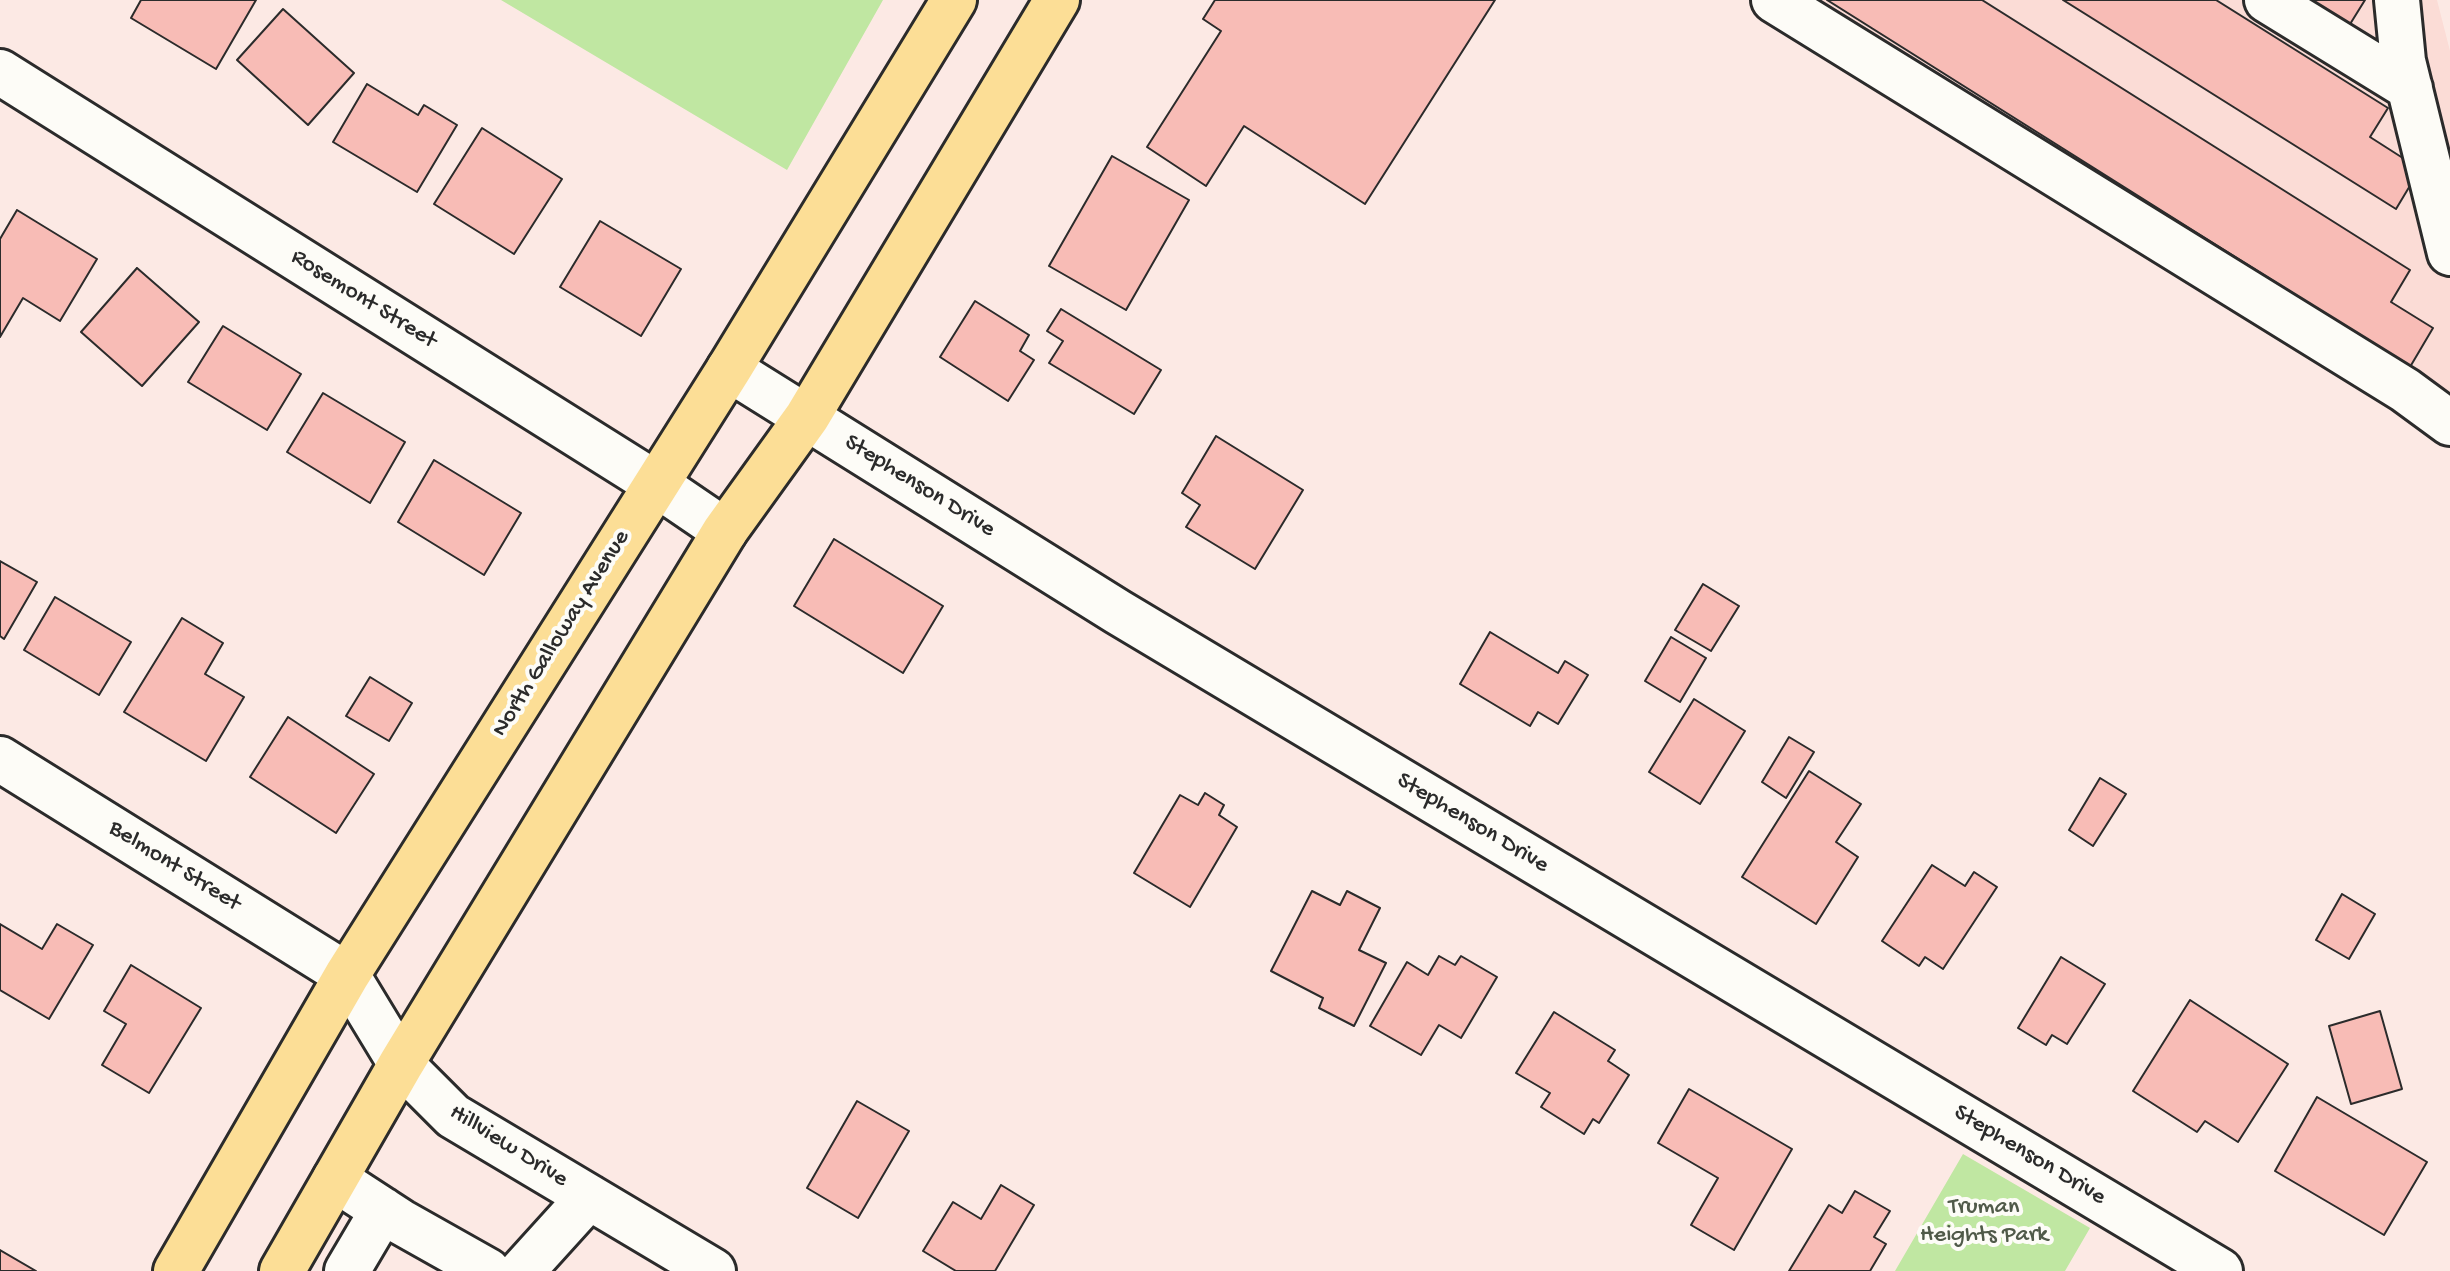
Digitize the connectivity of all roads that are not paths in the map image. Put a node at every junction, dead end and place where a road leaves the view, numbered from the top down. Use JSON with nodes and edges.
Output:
{"nodes":[{"id":1,"x":954,"y":0,"type":"edge"},
{"id":2,"x":1057,"y":0,"type":"edge"},
{"id":3,"x":1774,"y":0,"type":"edge"},
{"id":4,"x":2267,"y":0,"type":"edge"},
{"id":5,"x":2397,"y":0,"type":"edge"},
{"id":6,"x":0,"y":72,"type":"edge"},
{"id":7,"x":2410,"y":88,"type":"junction"},
{"id":8,"x":2450,"y":253,"type":"edge"},
{"id":9,"x":729,"y":369,"type":"junction"},
{"id":10,"x":807,"y":417,"type":"junction"},
{"id":11,"x":2450,"y":423,"type":"edge"},
{"id":12,"x":656,"y":484,"type":"junction"},
{"id":13,"x":725,"y":531,"type":"junction"},
{"id":14,"x":0,"y":759,"type":"edge"},
{"id":15,"x":347,"y":975,"type":"junction"},
{"id":16,"x":401,"y":1064,"type":"junction"},
{"id":17,"x":335,"y":1179,"type":"junction"},
{"id":18,"x":589,"y":1197,"type":"junction"},
{"id":19,"x":383,"y":1210,"type":"junction"},
{"id":20,"x":176,"y":1271,"type":"edge"},
{"id":21,"x":282,"y":1271,"type":"edge"},
{"id":22,"x":347,"y":1271,"type":"edge"},
{"id":23,"x":488,"y":1271,"type":"edge"},
{"id":24,"x":522,"y":1271,"type":"edge"},
{"id":25,"x":713,"y":1271,"type":"edge"},
{"id":26,"x":2220,"y":1271,"type":"edge"}],
"edges":[{"from":1,"to":9,"type":"main road","name":"North Galloway Avenue"},
{"from":2,"to":10,"type":"main road"},
{"from":3,"to":11,"type":"street"},
{"from":4,"to":7,"type":"street"},
{"from":5,"to":7,"type":"street"},
{"from":6,"to":12,"type":"street","name":"Rosemont Street"},
{"from":7,"to":8,"type":"street"},
{"from":9,"to":10,"type":"street","name":"Stephenson Drive"},
{"from":9,"to":12,"type":"main road","name":"North Galloway Avenue"},
{"from":10,"to":13,"type":"main road"},
{"from":10,"to":26,"type":"street","name":"Stephenson Drive"},
{"from":12,"to":13,"type":"street","name":"Rosemont Street"},
{"from":12,"to":15,"type":"main road","name":"North Galloway Avenue"},
{"from":13,"to":16,"type":"main road"},
{"from":14,"to":15,"type":"street","name":"Belmont Street"},
{"from":15,"to":16,"type":"street","name":"Hillview Drive"},
{"from":15,"to":20,"type":"main road","name":"North Galloway Avenue"},
{"from":16,"to":17,"type":"main road"},
{"from":16,"to":18,"type":"street","name":"Hillview Drive"},
{"from":17,"to":19,"type":"street"},
{"from":17,"to":21,"type":"main road"},
{"from":18,"to":24,"type":"street"},
{"from":18,"to":25,"type":"street","name":"Hillview Drive"},
{"from":19,"to":22,"type":"street"},
{"from":19,"to":23,"type":"street"}]}
